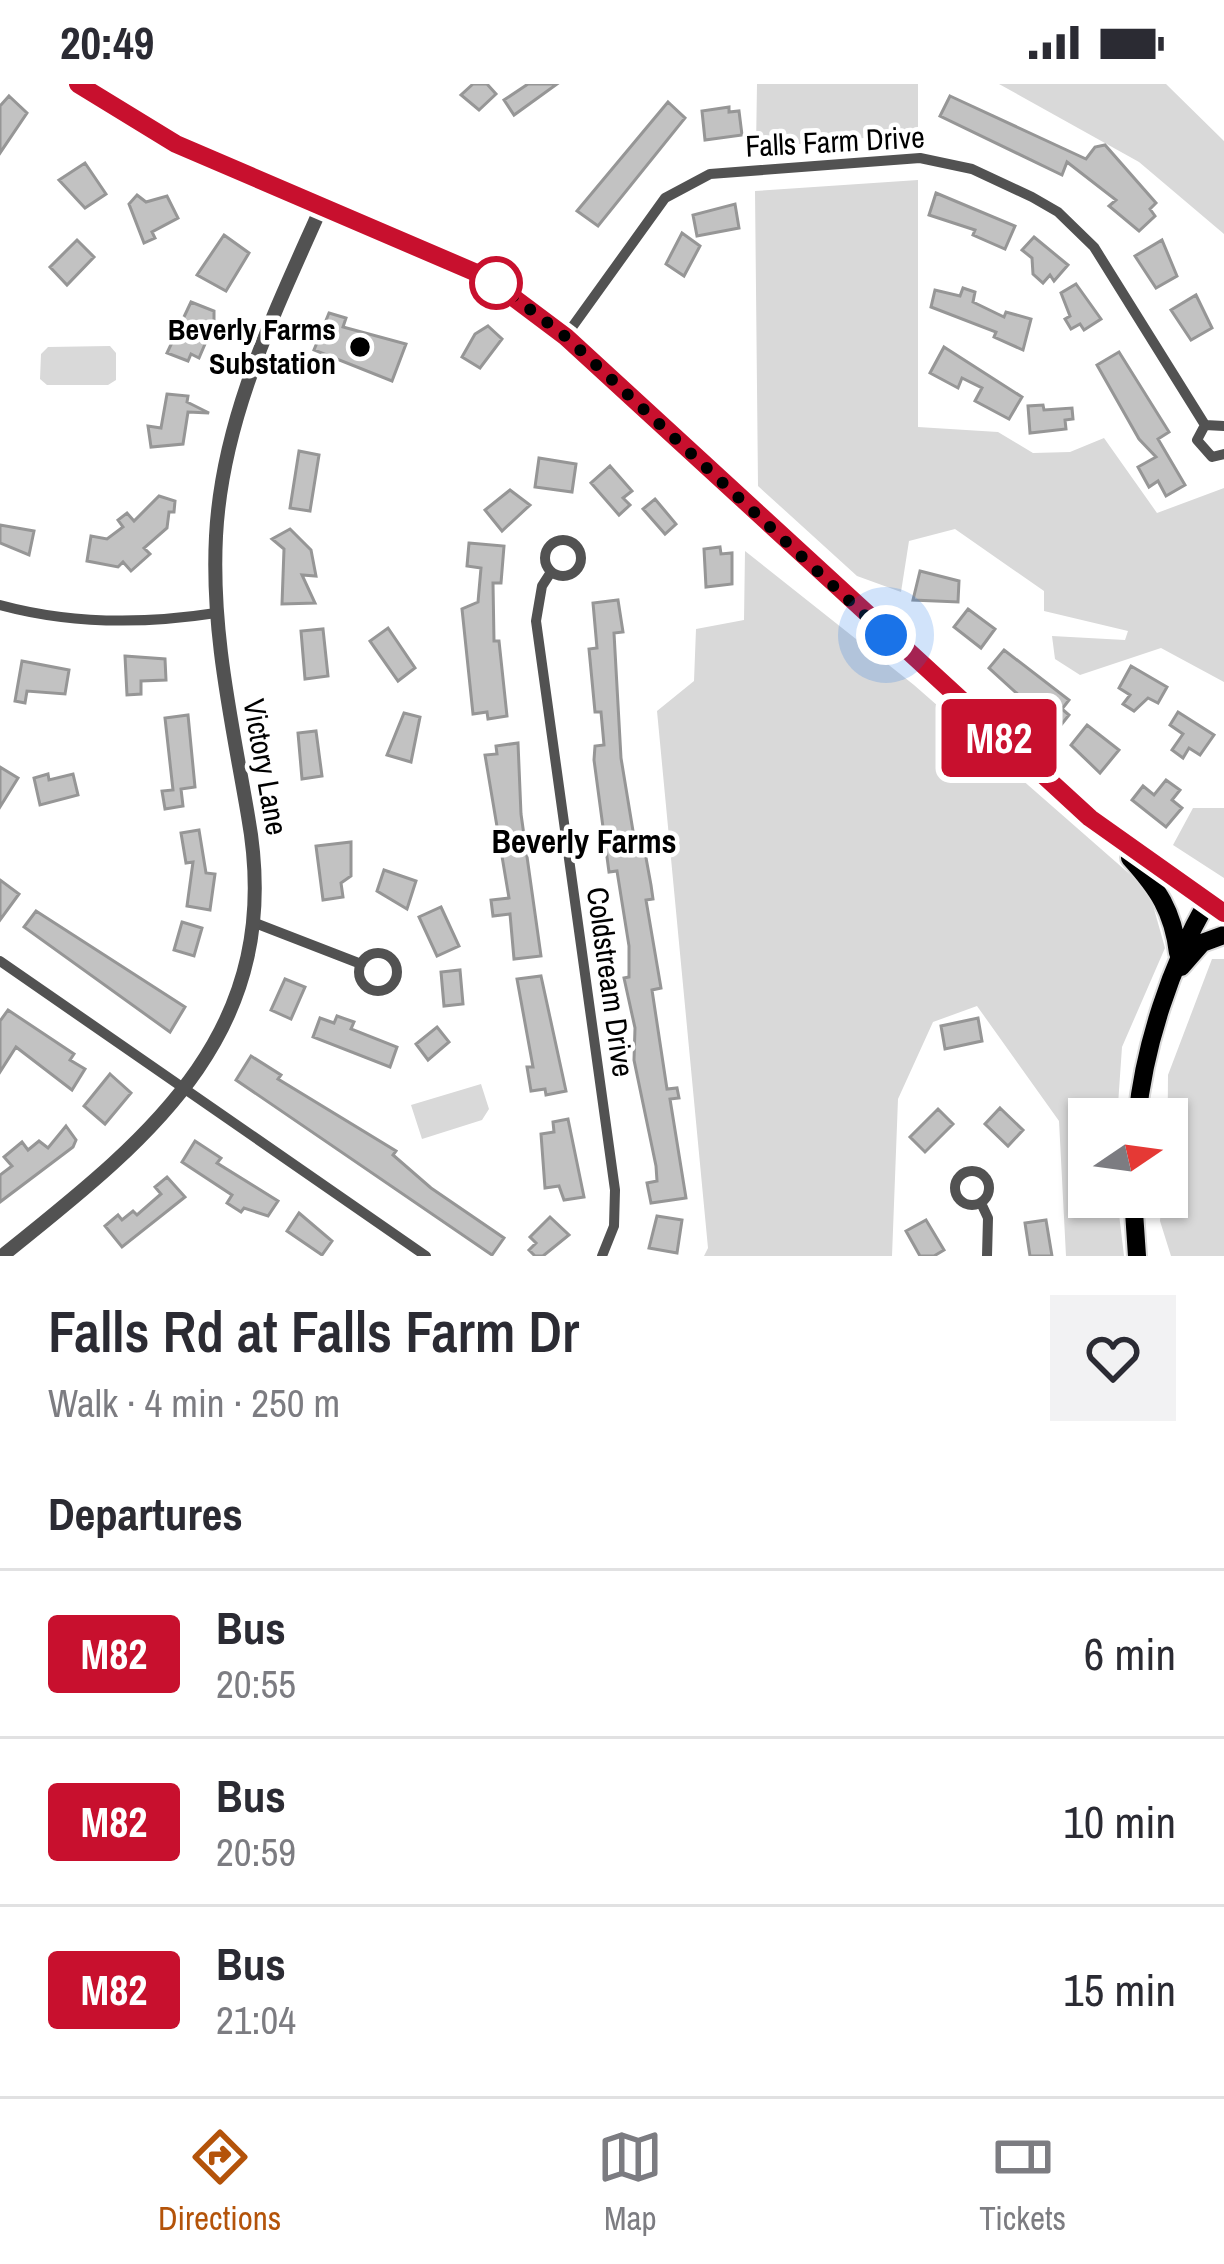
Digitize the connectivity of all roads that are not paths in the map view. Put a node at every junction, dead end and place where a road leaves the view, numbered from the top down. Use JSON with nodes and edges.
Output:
{"nodes":[{"id":1,"x":78,"y":84,"type":"edge"},
{"id":2,"x":321,"y":208,"type":"junction"},
{"id":3,"x":566,"y":337,"type":"junction"},
{"id":4,"x":1205,"y":425,"type":"junction"},
{"id":5,"x":1224,"y":426,"type":"edge"},
{"id":6,"x":1224,"y":454,"type":"edge"},
{"id":7,"x":550,"y":572,"type":"dead end"},
{"id":8,"x":0,"y":605,"type":"edge"},
{"id":9,"x":216,"y":613,"type":"junction"},
{"id":10,"x":1111,"y":836,"type":"junction"},
{"id":11,"x":1216,"y":907,"type":"edge"},
{"id":12,"x":255,"y":923,"type":"junction"},
{"id":13,"x":1224,"y":935,"type":"edge"},
{"id":14,"x":0,"y":961,"type":"edge"},
{"id":15,"x":361,"y":964,"type":"dead end"},
{"id":16,"x":1176,"y":967,"type":"junction"},
{"id":17,"x":184,"y":1088,"type":"junction"},
{"id":18,"x":1139,"y":1098,"type":"edge"},
{"id":19,"x":981,"y":1203,"type":"dead end"},
{"id":20,"x":1134,"y":1218,"type":"edge"},
{"id":21,"x":2,"y":1256,"type":"edge"},
{"id":22,"x":426,"y":1256,"type":"edge"},
{"id":23,"x":602,"y":1256,"type":"edge"},
{"id":24,"x":987,"y":1256,"type":"edge"},
{"id":25,"x":1137,"y":1256,"type":"edge"}],
"edges":[{"from":1,"to":2,"type":"main road"},
{"from":2,"to":3,"type":"main road"},
{"from":2,"to":9,"type":"street","name":"Victory Lane"},
{"from":3,"to":4,"type":"street","name":"Falls Farm Drive"},
{"from":3,"to":10,"type":"main road"},
{"from":4,"to":5,"type":"street"},
{"from":4,"to":6,"type":"street","name":"Falls Farm Drive"},
{"from":7,"to":23,"type":"street","name":"Coldstream Drive"},
{"from":8,"to":9,"type":"street"},
{"from":9,"to":12,"type":"street","name":"Victory Lane"},
{"from":10,"to":11,"type":"main road"},
{"from":10,"to":16,"type":"main road"},
{"from":11,"to":16,"type":"main road"},
{"from":12,"to":15,"type":"street"},
{"from":12,"to":17,"type":"street","name":"Victory Lane"},
{"from":13,"to":16,"type":"main road"},
{"from":14,"to":17,"type":"street"},
{"from":16,"to":18,"type":"main road"},
{"from":17,"to":21,"type":"street","name":"Victory Lane"},
{"from":17,"to":22,"type":"street"},
{"from":19,"to":24,"type":"street"},
{"from":20,"to":25,"type":"main road"}]}
